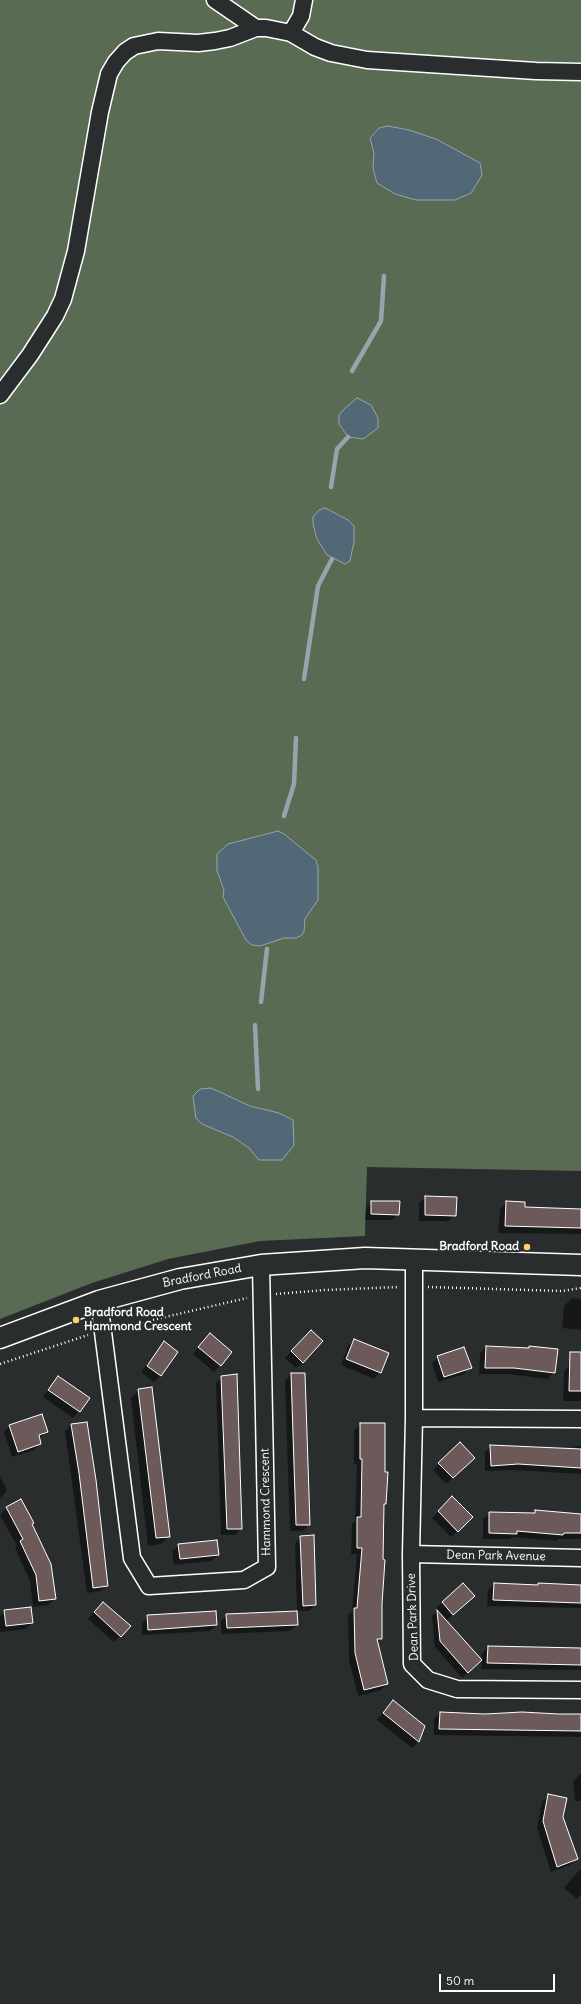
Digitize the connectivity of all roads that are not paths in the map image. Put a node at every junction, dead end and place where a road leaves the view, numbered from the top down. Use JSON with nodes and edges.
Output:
{"nodes":[{"id":1,"x":215,"y":0,"type":"edge"},
{"id":2,"x":304,"y":0,"type":"edge"},
{"id":3,"x":256,"y":28,"type":"junction"},
{"id":4,"x":291,"y":33,"type":"junction"},
{"id":5,"x":581,"y":72,"type":"edge"},
{"id":6,"x":0,"y":395,"type":"edge"},
{"id":7,"x":414,"y":1259,"type":"junction"},
{"id":8,"x":261,"y":1264,"type":"junction"},
{"id":9,"x":581,"y":1265,"type":"edge"},
{"id":10,"x":100,"y":1301,"type":"junction"},
{"id":11,"x":0,"y":1338,"type":"edge"},
{"id":12,"x":414,"y":1418,"type":"junction"},
{"id":13,"x":581,"y":1419,"type":"edge"},
{"id":14,"x":411,"y":1554,"type":"junction"},
{"id":15,"x":581,"y":1558,"type":"edge"},
{"id":16,"x":581,"y":1690,"type":"edge"}],
"edges":[{"from":1,"to":3,"type":"street"},
{"from":2,"to":4,"type":"street"},
{"from":3,"to":4,"type":"street"},
{"from":3,"to":6,"type":"street"},
{"from":4,"to":5,"type":"street"},
{"from":7,"to":8,"type":"main road","name":"Bradford Road"},
{"from":7,"to":9,"type":"main road","name":"Bradford Road"},
{"from":7,"to":12,"type":"street","name":"Dean Park Drive"},
{"from":8,"to":10,"type":"main road","name":"Bradford Road"},
{"from":8,"to":10,"type":"street","name":"Hammond Crescent"},
{"from":10,"to":11,"type":"main road","name":"Bradford Road"},
{"from":12,"to":13,"type":"street"},
{"from":12,"to":14,"type":"street","name":"Dean Park Drive"},
{"from":14,"to":15,"type":"street","name":"Dean Park Avenue"},
{"from":14,"to":16,"type":"street","name":"Dean Park Drive"}]}
